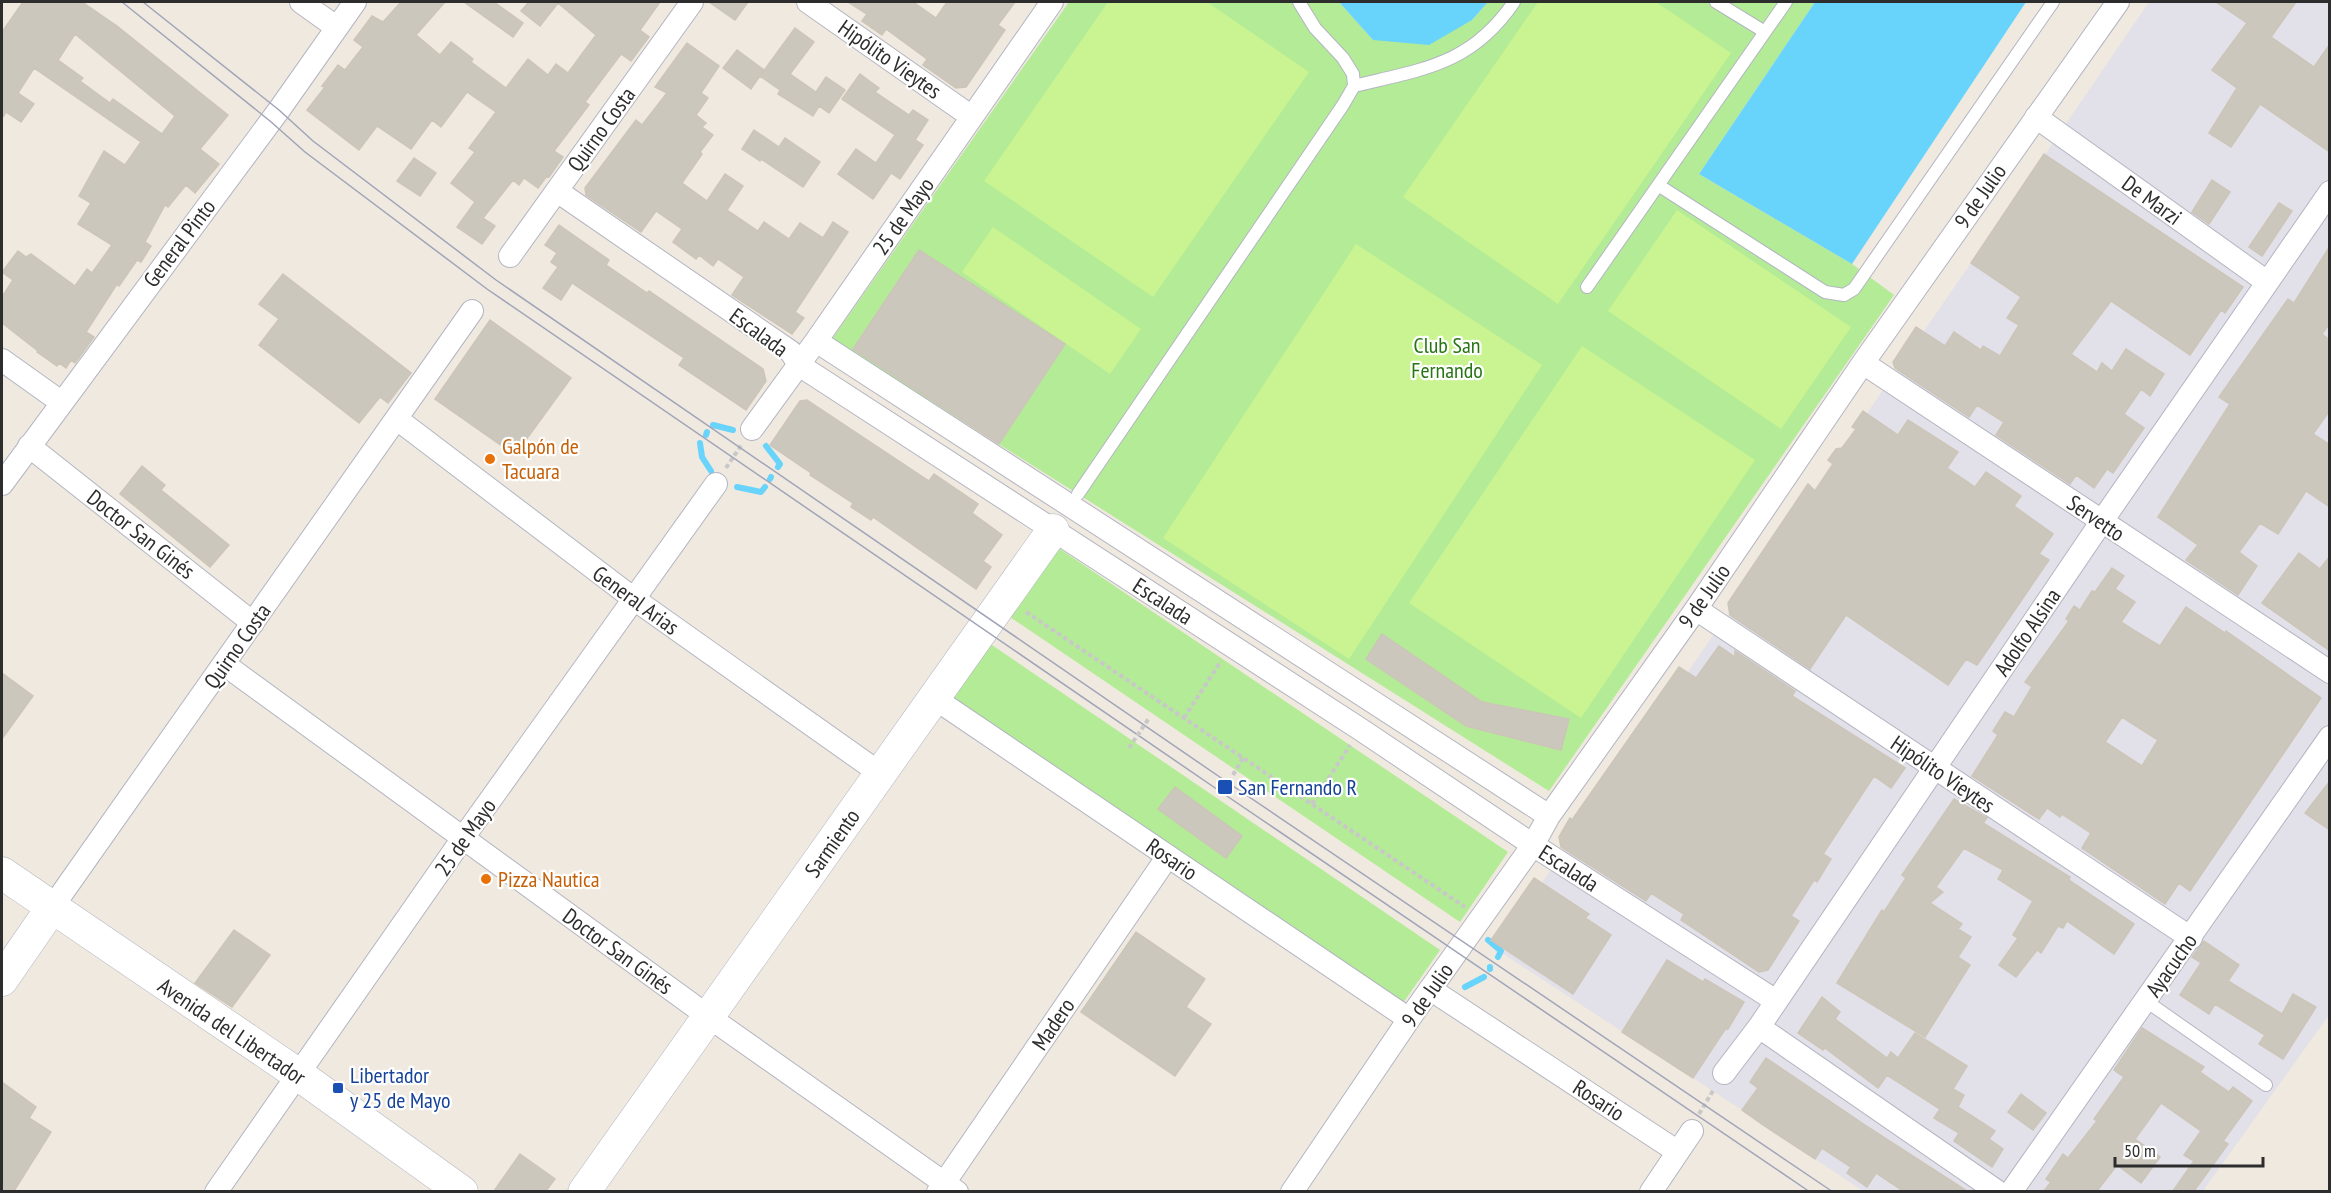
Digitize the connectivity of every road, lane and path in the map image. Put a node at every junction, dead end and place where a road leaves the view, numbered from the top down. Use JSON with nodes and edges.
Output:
{"nodes":[{"id":1,"x":302,"y":2,"type":"edge"},
{"id":2,"x":355,"y":2,"type":"edge"},
{"id":3,"x":692,"y":2,"type":"edge"},
{"id":4,"x":808,"y":2,"type":"edge"},
{"id":5,"x":1052,"y":2,"type":"edge"},
{"id":6,"x":1299,"y":2,"type":"edge"},
{"id":7,"x":1514,"y":2,"type":"edge"},
{"id":8,"x":1716,"y":2,"type":"edge"},
{"id":9,"x":1786,"y":2,"type":"edge"},
{"id":10,"x":2053,"y":2,"type":"edge"},
{"id":11,"x":2118,"y":2,"type":"edge"},
{"id":12,"x":336,"y":27,"type":"junction"},
{"id":13,"x":1764,"y":32,"type":"junction"},
{"id":14,"x":1354,"y":86,"type":"junction"},
{"id":15,"x":972,"y":117,"type":"junction"},
{"id":16,"x":2036,"y":117,"type":"junction"},
{"id":17,"x":1658,"y":185,"type":"junction"},
{"id":18,"x":557,"y":190,"type":"junction"},
{"id":19,"x":2330,"y":192,"type":"edge"},
{"id":20,"x":510,"y":256,"type":"dead end"},
{"id":21,"x":2267,"y":282,"type":"junction"},
{"id":22,"x":1587,"y":287,"type":"dead end"},
{"id":23,"x":472,"y":311,"type":"dead end"},
{"id":24,"x":816,"y":341,"type":"junction"},
{"id":25,"x":2,"y":360,"type":"edge"},
{"id":26,"x":1863,"y":363,"type":"junction"},
{"id":27,"x":799,"y":365,"type":"junction"},
{"id":28,"x":61,"y":402,"type":"junction"},
{"id":29,"x":397,"y":419,"type":"junction"},
{"id":30,"x":752,"y":429,"type":"joint"},
{"id":31,"x":29,"y":446,"type":"junction"},
{"id":32,"x":2,"y":484,"type":"edge"},
{"id":33,"x":716,"y":484,"type":"joint"},
{"id":34,"x":1067,"y":510,"type":"junction"},
{"id":35,"x":2102,"y":521,"type":"junction"},
{"id":36,"x":1005,"y":598,"type":"junction"},
{"id":37,"x":634,"y":599,"type":"junction"},
{"id":38,"x":1696,"y":609,"type":"junction"},
{"id":39,"x":253,"y":623,"type":"junction"},
{"id":40,"x":1231,"y":645,"type":"junction"},
{"id":41,"x":224,"y":664,"type":"junction"},
{"id":42,"x":2330,"y":672,"type":"edge"},
{"id":43,"x":934,"y":698,"type":"junction"},
{"id":44,"x":1149,"y":718,"type":"dead end"},
{"id":45,"x":1184,"y":718,"type":"junction"},
{"id":46,"x":1360,"y":729,"type":"junction"},
{"id":47,"x":2330,"y":737,"type":"edge"},
{"id":48,"x":1129,"y":747,"type":"dead end"},
{"id":49,"x":1243,"y":758,"type":"junction"},
{"id":50,"x":1935,"y":769,"type":"junction"},
{"id":51,"x":881,"y":774,"type":"junction"},
{"id":52,"x":1233,"y":775,"type":"dead end"},
{"id":53,"x":1312,"y":804,"type":"junction"},
{"id":54,"x":1549,"y":816,"type":"junction"},
{"id":55,"x":463,"y":838,"type":"junction"},
{"id":56,"x":1533,"y":845,"type":"junction"},
{"id":57,"x":1168,"y":856,"type":"junction"},
{"id":58,"x":2,"y":873,"type":"edge"},
{"id":59,"x":51,"y":909,"type":"junction"},
{"id":60,"x":1481,"y":918,"type":"junction"},
{"id":61,"x":2191,"y":938,"type":"junction"},
{"id":62,"x":2,"y":980,"type":"edge"},
{"id":63,"x":1430,"y":989,"type":"junction"},
{"id":64,"x":1776,"y":1001,"type":"junction"},
{"id":65,"x":2146,"y":1001,"type":"junction"},
{"id":66,"x":709,"y":1017,"type":"junction"},
{"id":67,"x":1409,"y":1019,"type":"junction"},
{"id":68,"x":1760,"y":1027,"type":"junction"},
{"id":69,"x":1724,"y":1073,"type":"joint"},
{"id":70,"x":298,"y":1075,"type":"junction"},
{"id":71,"x":2266,"y":1085,"type":"dead end"},
{"id":72,"x":1692,"y":1131,"type":"joint"},
{"id":73,"x":1678,"y":1152,"type":"junction"},
{"id":74,"x":946,"y":1188,"type":"edge"},
{"id":75,"x":216,"y":1191,"type":"edge"},
{"id":76,"x":462,"y":1191,"type":"edge"},
{"id":77,"x":584,"y":1191,"type":"edge"},
{"id":78,"x":1292,"y":1191,"type":"edge"},
{"id":79,"x":1651,"y":1191,"type":"edge"},
{"id":80,"x":1998,"y":1191,"type":"edge"},
{"id":81,"x":2011,"y":1191,"type":"edge"}],
"edges":[{"from":1,"to":12,"type":"street"},
{"from":2,"to":12,"type":"street","name":"General Pinto"},
{"from":3,"to":18,"type":"street","name":"Quirno Costa"},
{"from":4,"to":15,"type":"street","name":"Hipólito Vieytes"},
{"from":5,"to":15,"type":"street","name":"25 de Mayo"},
{"from":6,"to":14,"type":"lane"},
{"from":7,"to":14,"type":"lane"},
{"from":8,"to":13,"type":"lane"},
{"from":9,"to":13,"type":"lane"},
{"from":10,"to":17,"type":"lane"},
{"from":11,"to":16,"type":"street","name":"9 de Julio"},
{"from":12,"to":28,"type":"street","name":"General Pinto"},
{"from":13,"to":17,"type":"lane"},
{"from":14,"to":34,"type":"lane"},
{"from":15,"to":24,"type":"street","name":"25 de Mayo"},
{"from":16,"to":21,"type":"street","name":"De Marzi"},
{"from":16,"to":26,"type":"street","name":"9 de Julio"},
{"from":17,"to":22,"type":"lane"},
{"from":18,"to":20,"type":"street","name":"Quirno Costa"},
{"from":18,"to":27,"type":"street","name":"Escalada"},
{"from":19,"to":21,"type":"street","name":"Adolfo Alsina"},
{"from":21,"to":35,"type":"street","name":"Adolfo Alsina"},
{"from":23,"to":29,"type":"street","name":"Quirno Costa"},
{"from":24,"to":27,"type":"street","name":"25 de Mayo"},
{"from":24,"to":34,"type":"street","name":"Escalada"},
{"from":25,"to":28,"type":"street"},
{"from":26,"to":35,"type":"street","name":"Servetto"},
{"from":26,"to":38,"type":"street","name":"9 de Julio"},
{"from":27,"to":30,"type":"street","name":"25 de Mayo"},
{"from":27,"to":34,"type":"street","name":"Escalada"},
{"from":28,"to":31,"type":"street","name":"General Pinto"},
{"from":29,"to":37,"type":"street","name":"General Arias"},
{"from":29,"to":39,"type":"street","name":"Quirno Costa"},
{"from":30,"to":33,"type":"path"},
{"from":31,"to":32,"type":"street","name":"General Pinto"},
{"from":31,"to":39,"type":"street","name":"Doctor San Ginés"},
{"from":33,"to":37,"type":"street","name":"25 de Mayo"},
{"from":34,"to":36,"type":"street","name":"Sarmiento"},
{"from":34,"to":40,"type":"street","name":"Escalada"},
{"from":34,"to":54,"type":"street","name":"Escalada"},
{"from":35,"to":42,"type":"street","name":"Servetto"},
{"from":35,"to":50,"type":"street","name":"Adolfo Alsina"},
{"from":36,"to":43,"type":"street","name":"Sarmiento"},
{"from":36,"to":45,"type":"path"},
{"from":37,"to":51,"type":"street","name":"General Arias"},
{"from":37,"to":55,"type":"street","name":"25 de Mayo"},
{"from":38,"to":50,"type":"street","name":"Hipólito Vieytes"},
{"from":38,"to":54,"type":"street","name":"9 de Julio"},
{"from":39,"to":41,"type":"street","name":"Quirno Costa"},
{"from":40,"to":45,"type":"path"},
{"from":40,"to":46,"type":"street","name":"Escalada"},
{"from":41,"to":55,"type":"street","name":"Doctor San Ginés"},
{"from":41,"to":59,"type":"street","name":"Quirno Costa"},
{"from":43,"to":51,"type":"street","name":"Sarmiento"},
{"from":43,"to":57,"type":"street","name":"Rosario"},
{"from":44,"to":48,"type":"path","bridge":true},
{"from":45,"to":49,"type":"path"},
{"from":46,"to":53,"type":"path"},
{"from":46,"to":56,"type":"street","name":"Escalada"},
{"from":47,"to":61,"type":"street","name":"Ayacucho"},
{"from":49,"to":52,"type":"path"},
{"from":49,"to":53,"type":"path"},
{"from":50,"to":61,"type":"street","name":"Hipólito Vieytes"},
{"from":50,"to":64,"type":"street","name":"Adolfo Alsina"},
{"from":51,"to":66,"type":"street","name":"Sarmiento"},
{"from":53,"to":60,"type":"path"},
{"from":54,"to":56,"type":"street","name":"9 de Julio"},
{"from":55,"to":66,"type":"street","name":"Doctor San Ginés"},
{"from":55,"to":70,"type":"street","name":"25 de Mayo"},
{"from":56,"to":60,"type":"street","name":"9 de Julio"},
{"from":56,"to":64,"type":"street","name":"Escalada"},
{"from":57,"to":67,"type":"street","name":"Rosario"},
{"from":57,"to":74,"type":"street","name":"Madero"},
{"from":58,"to":59,"type":"street","name":"Avenida del Libertador"},
{"from":59,"to":62,"type":"street","name":"Quirno Costa"},
{"from":59,"to":70,"type":"street","name":"Avenida del Libertador"},
{"from":60,"to":63,"type":"street","name":"9 de Julio"},
{"from":61,"to":65,"type":"street","name":"Ayacucho"},
{"from":63,"to":67,"type":"street","name":"9 de Julio"},
{"from":63,"to":73,"type":"street","name":"Rosario"},
{"from":64,"to":68,"type":"street","name":"Adolfo Alsina"},
{"from":65,"to":71,"type":"lane"},
{"from":65,"to":81,"type":"street","name":"Ayacucho"},
{"from":66,"to":74,"type":"street","name":"Doctor San Ginés"},
{"from":66,"to":77,"type":"street","name":"Sarmiento"},
{"from":67,"to":78,"type":"street","name":"9 de Julio"},
{"from":68,"to":69,"type":"street","name":"Adolfo Alsina"},
{"from":68,"to":80,"type":"street"},
{"from":69,"to":72,"type":"path"},
{"from":70,"to":75,"type":"street","name":"25 de Mayo"},
{"from":70,"to":76,"type":"street","name":"Avenida del Libertador"},
{"from":72,"to":73,"type":"street"},
{"from":73,"to":79,"type":"street"}]}
